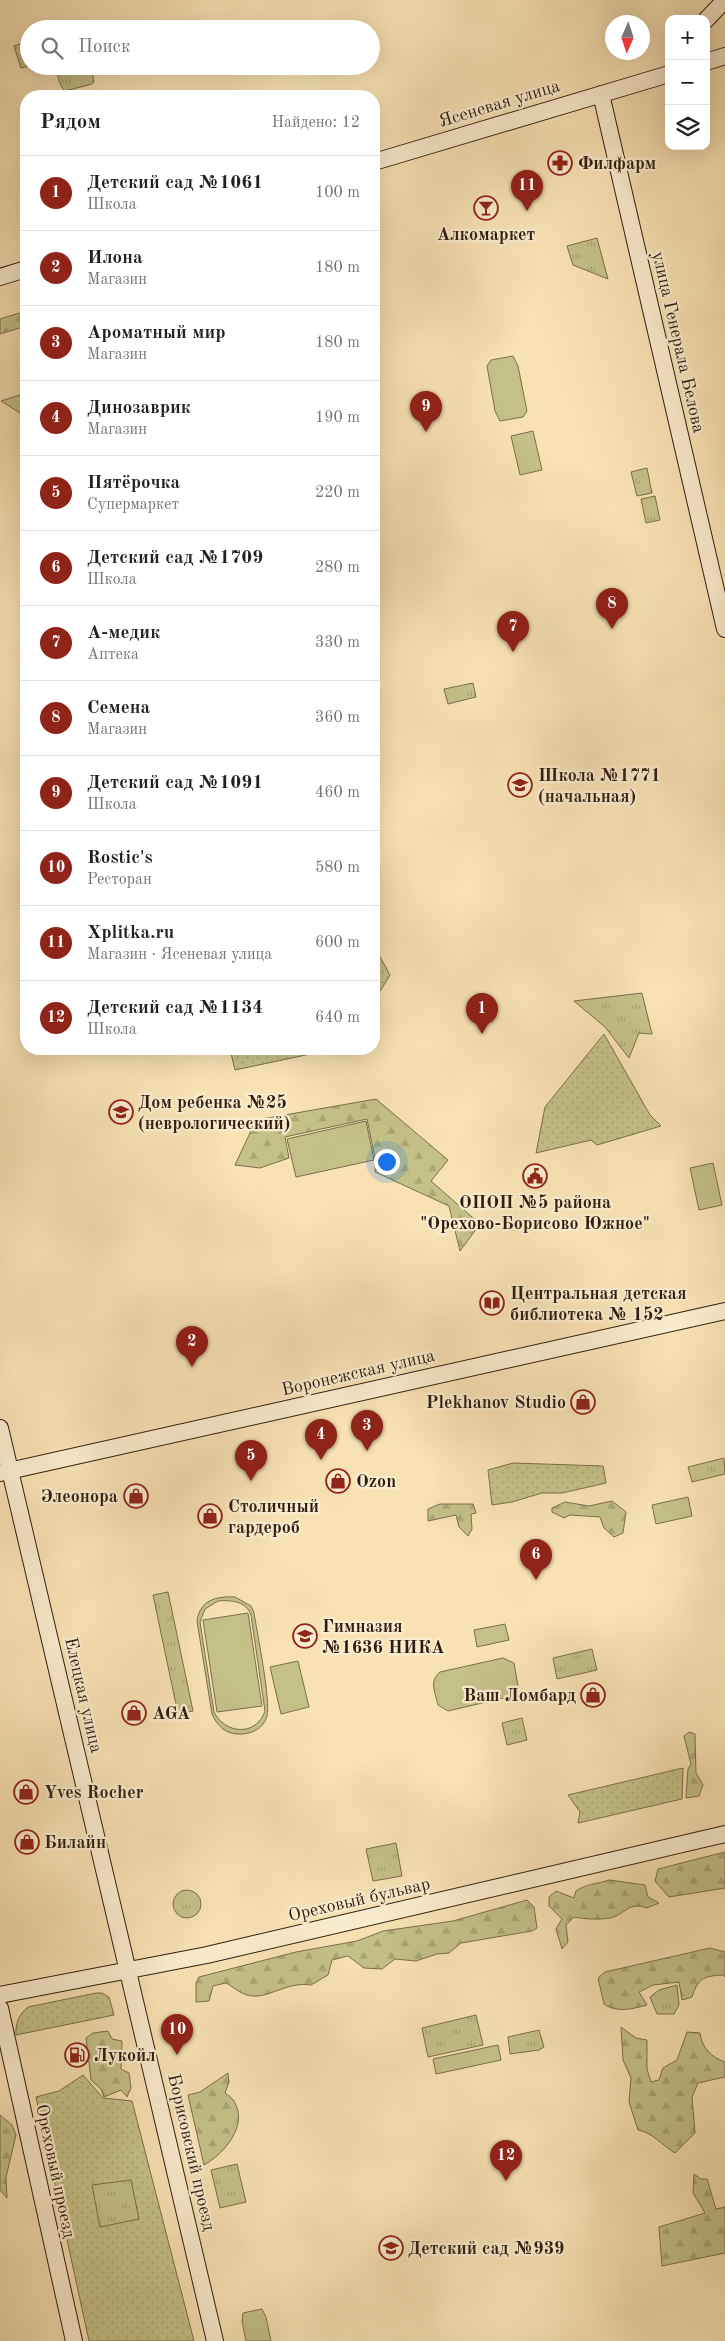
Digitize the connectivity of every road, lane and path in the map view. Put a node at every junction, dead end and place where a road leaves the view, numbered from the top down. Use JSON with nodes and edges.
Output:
{"nodes":[{"id":1,"x":725,"y":0,"type":"edge"},
{"id":2,"x":710,"y":16,"type":"edge"},
{"id":3,"x":725,"y":56,"type":"edge"},
{"id":4,"x":710,"y":61,"type":"edge"},
{"id":5,"x":665,"y":64,"type":"edge"},
{"id":6,"x":665,"y":75,"type":"edge"},
{"id":7,"x":635,"y":84,"type":"junction"},
{"id":8,"x":601,"y":94,"type":"junction"},
{"id":9,"x":380,"y":160,"type":"edge"},
{"id":10,"x":20,"y":271,"type":"edge"},
{"id":11,"x":0,"y":277,"type":"edge"},
{"id":12,"x":725,"y":628,"type":"edge"},
{"id":13,"x":725,"y":1311,"type":"edge"},
{"id":14,"x":0,"y":1428,"type":"edge"},
{"id":15,"x":5,"y":1472,"type":"edge"},
{"id":16,"x":725,"y":1834,"type":"edge"},
{"id":17,"x":128,"y":1972,"type":"junction"},
{"id":18,"x":0,"y":1995,"type":"edge"},
{"id":19,"x":0,"y":2008,"type":"edge"},
{"id":20,"x":74,"y":2341,"type":"edge"},
{"id":21,"x":216,"y":2341,"type":"edge"}],
"edges":[{"from":1,"to":2,"type":"street"},
{"from":3,"to":4,"type":"street"},
{"from":5,"to":7,"type":"street","name":"Ясеневая улица"},
{"from":6,"to":7,"type":"street","name":"Ясеневая улица"},
{"from":7,"to":8,"type":"street","name":"Ясеневая улица"},
{"from":8,"to":9,"type":"street","name":"Ясеневая улица"},
{"from":8,"to":12,"type":"street","name":"улица Генерала Белова"},
{"from":10,"to":11,"type":"street"},
{"from":13,"to":15,"type":"street","name":"Воронежская улица"},
{"from":14,"to":15,"type":"street","name":"Елецкая улица"},
{"from":15,"to":17,"type":"street","name":"Елецкая улица"},
{"from":16,"to":17,"type":"street","name":"Ореховый бульвар"},
{"from":17,"to":18,"type":"street","name":"Ореховый бульвар"},
{"from":17,"to":21,"type":"street","name":"Борисовский проезд"},
{"from":19,"to":20,"type":"street","name":"Ореховый проезд"}]}
